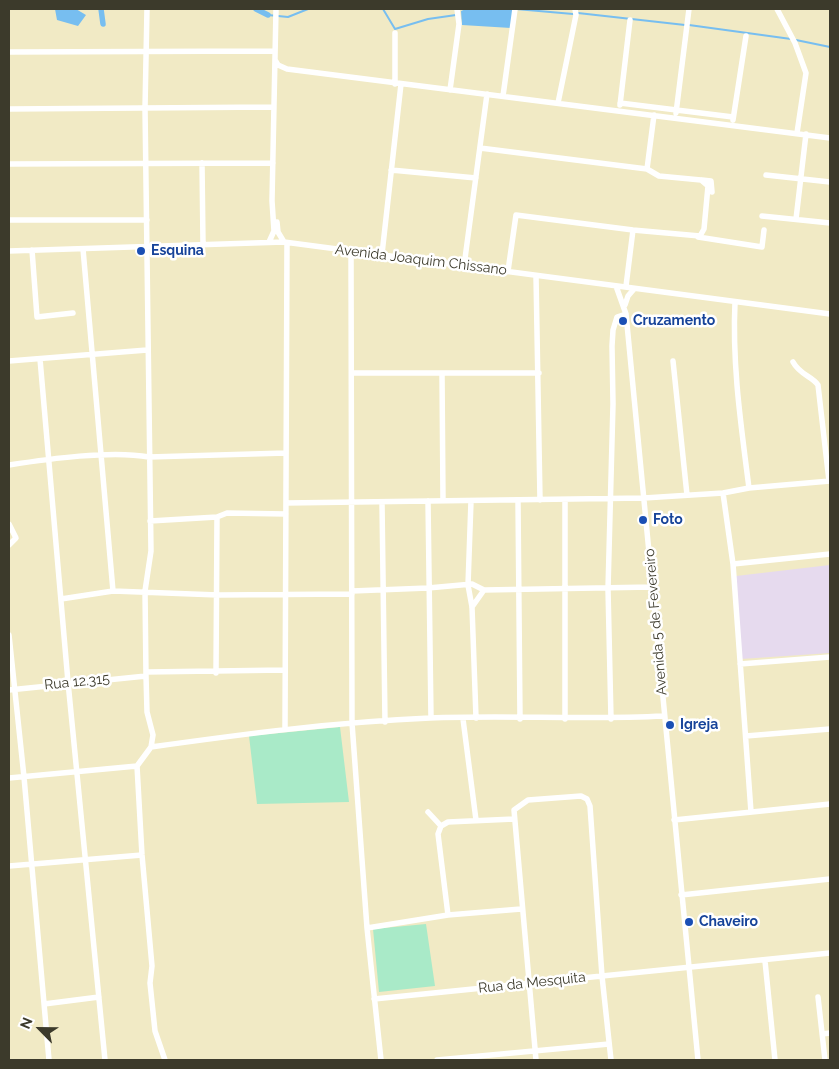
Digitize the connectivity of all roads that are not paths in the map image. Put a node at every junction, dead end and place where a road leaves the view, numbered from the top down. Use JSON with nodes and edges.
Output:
{"nodes":[{"id":1,"x":147,"y":9,"type":"edge"},
{"id":2,"x":276,"y":9,"type":"edge"},
{"id":3,"x":689,"y":9,"type":"edge"},
{"id":4,"x":777,"y":9,"type":"edge"},
{"id":5,"x":457,"y":10,"type":"edge"},
{"id":6,"x":514,"y":10,"type":"edge"},
{"id":7,"x":575,"y":11,"type":"edge"},
{"id":8,"x":630,"y":20,"type":"dead end"},
{"id":9,"x":395,"y":33,"type":"dead end"},
{"id":10,"x":746,"y":36,"type":"dead end"},
{"id":11,"x":147,"y":51,"type":"junction"},
{"id":12,"x":275,"y":51,"type":"junction"},
{"id":13,"x":9,"y":52,"type":"edge"},
{"id":14,"x":274,"y":60,"type":"junction"},
{"id":15,"x":287,"y":69,"type":"junction"},
{"id":16,"x":274,"y":79,"type":"junction"},
{"id":17,"x":398,"y":84,"type":"junction"},
{"id":18,"x":450,"y":90,"type":"junction"},
{"id":19,"x":487,"y":94,"type":"junction"},
{"id":20,"x":503,"y":96,"type":"junction"},
{"id":21,"x":558,"y":103,"type":"junction"},
{"id":22,"x":620,"y":103,"type":"junction"},
{"id":23,"x":273,"y":107,"type":"junction"},
{"id":24,"x":145,"y":108,"type":"junction"},
{"id":25,"x":9,"y":109,"type":"edge"},
{"id":26,"x":677,"y":110,"type":"junction"},
{"id":27,"x":619,"y":111,"type":"junction"},
{"id":28,"x":654,"y":115,"type":"junction"},
{"id":29,"x":676,"y":117,"type":"junction"},
{"id":30,"x":733,"y":117,"type":"junction"},
{"id":31,"x":732,"y":124,"type":"junction"},
{"id":32,"x":797,"y":133,"type":"junction"},
{"id":33,"x":806,"y":134,"type":"junction"},
{"id":34,"x":830,"y":138,"type":"edge"},
{"id":35,"x":480,"y":148,"type":"junction"},
{"id":36,"x":202,"y":163,"type":"junction"},
{"id":37,"x":273,"y":163,"type":"junction"},
{"id":38,"x":9,"y":164,"type":"edge"},
{"id":39,"x":146,"y":164,"type":"junction"},
{"id":40,"x":647,"y":169,"type":"junction"},
{"id":41,"x":391,"y":170,"type":"junction"},
{"id":42,"x":766,"y":174,"type":"dead end"},
{"id":43,"x":476,"y":178,"type":"junction"},
{"id":44,"x":801,"y":178,"type":"junction"},
{"id":45,"x":702,"y":180,"type":"junction"},
{"id":46,"x":830,"y":182,"type":"edge"},
{"id":47,"x":273,"y":193,"type":"junction"},
{"id":48,"x":762,"y":216,"type":"dead end"},
{"id":49,"x":796,"y":219,"type":"junction"},
{"id":50,"x":9,"y":220,"type":"edge"},
{"id":51,"x":147,"y":220,"type":"junction"},
{"id":52,"x":830,"y":223,"type":"edge"},
{"id":53,"x":633,"y":230,"type":"junction"},
{"id":54,"x":764,"y":230,"type":"dead end"},
{"id":55,"x":694,"y":236,"type":"junction"},
{"id":56,"x":706,"y":238,"type":"junction"},
{"id":57,"x":269,"y":242,"type":"junction"},
{"id":58,"x":285,"y":243,"type":"junction"},
{"id":59,"x":203,"y":244,"type":"junction"},
{"id":60,"x":148,"y":246,"type":"junction"},
{"id":61,"x":84,"y":248,"type":"junction"},
{"id":62,"x":32,"y":250,"type":"junction"},
{"id":63,"x":351,"y":250,"type":"junction"},
{"id":64,"x":9,"y":251,"type":"edge"},
{"id":65,"x":382,"y":254,"type":"junction"},
{"id":66,"x":464,"y":266,"type":"junction"},
{"id":67,"x":508,"y":271,"type":"junction"},
{"id":68,"x":536,"y":276,"type":"junction"},
{"id":69,"x":616,"y":286,"type":"junction"},
{"id":70,"x":626,"y":286,"type":"junction"},
{"id":71,"x":634,"y":289,"type":"junction"},
{"id":72,"x":735,"y":302,"type":"junction"},
{"id":73,"x":625,"y":305,"type":"junction"},
{"id":74,"x":73,"y":313,"type":"dead end"},
{"id":75,"x":830,"y":314,"type":"edge"},
{"id":76,"x":626,"y":315,"type":"junction"},
{"id":77,"x":147,"y":350,"type":"junction"},
{"id":78,"x":92,"y":354,"type":"junction"},
{"id":79,"x":40,"y":359,"type":"junction"},
{"id":80,"x":9,"y":361,"type":"edge"},
{"id":81,"x":673,"y":361,"type":"dead end"},
{"id":82,"x":793,"y":362,"type":"dead end"},
{"id":83,"x":442,"y":373,"type":"junction"},
{"id":84,"x":539,"y":373,"type":"junction"},
{"id":85,"x":352,"y":374,"type":"junction"},
{"id":86,"x":286,"y":453,"type":"junction"},
{"id":87,"x":103,"y":456,"type":"junction"},
{"id":88,"x":149,"y":457,"type":"junction"},
{"id":89,"x":47,"y":459,"type":"junction"},
{"id":90,"x":9,"y":465,"type":"edge"},
{"id":91,"x":829,"y":481,"type":"edge"},
{"id":92,"x":749,"y":488,"type":"junction"},
{"id":93,"x":723,"y":493,"type":"junction"},
{"id":94,"x":687,"y":495,"type":"junction"},
{"id":95,"x":609,"y":498,"type":"junction"},
{"id":96,"x":644,"y":498,"type":"junction"},
{"id":97,"x":540,"y":500,"type":"junction"},
{"id":98,"x":565,"y":500,"type":"junction"},
{"id":99,"x":428,"y":501,"type":"junction"},
{"id":100,"x":443,"y":501,"type":"junction"},
{"id":101,"x":471,"y":501,"type":"junction"},
{"id":102,"x":518,"y":501,"type":"junction"},
{"id":103,"x":286,"y":503,"type":"junction"},
{"id":104,"x":382,"y":503,"type":"junction"},
{"id":105,"x":353,"y":504,"type":"junction"},
{"id":106,"x":286,"y":514,"type":"junction"},
{"id":107,"x":217,"y":517,"type":"junction"},
{"id":108,"x":150,"y":521,"type":"junction"},
{"id":109,"x":9,"y":524,"type":"edge"},
{"id":110,"x":9,"y":545,"type":"edge"},
{"id":111,"x":830,"y":554,"type":"edge"},
{"id":112,"x":733,"y":564,"type":"junction"},
{"id":113,"x":468,"y":586,"type":"junction"},
{"id":114,"x":652,"y":587,"type":"junction"},
{"id":115,"x":428,"y":588,"type":"junction"},
{"id":116,"x":563,"y":589,"type":"junction"},
{"id":117,"x":608,"y":589,"type":"junction"},
{"id":118,"x":484,"y":590,"type":"junction"},
{"id":119,"x":113,"y":591,"type":"junction"},
{"id":120,"x":144,"y":591,"type":"junction"},
{"id":121,"x":383,"y":591,"type":"junction"},
{"id":122,"x":518,"y":591,"type":"junction"},
{"id":123,"x":352,"y":592,"type":"junction"},
{"id":124,"x":285,"y":594,"type":"junction"},
{"id":125,"x":218,"y":595,"type":"junction"},
{"id":126,"x":61,"y":599,"type":"junction"},
{"id":127,"x":472,"y":607,"type":"junction"},
{"id":128,"x":9,"y":635,"type":"edge"},
{"id":129,"x":830,"y":656,"type":"edge"},
{"id":130,"x":740,"y":664,"type":"junction"},
{"id":131,"x":285,"y":670,"type":"junction"},
{"id":132,"x":216,"y":672,"type":"junction"},
{"id":133,"x":146,"y":674,"type":"junction"},
{"id":134,"x":68,"y":682,"type":"junction"},
{"id":135,"x":12,"y":690,"type":"edge"},
{"id":136,"x":664,"y":716,"type":"junction"},
{"id":137,"x":431,"y":718,"type":"junction"},
{"id":138,"x":476,"y":718,"type":"junction"},
{"id":139,"x":463,"y":719,"type":"junction"},
{"id":140,"x":520,"y":719,"type":"junction"},
{"id":141,"x":565,"y":719,"type":"junction"},
{"id":142,"x":611,"y":719,"type":"junction"},
{"id":143,"x":385,"y":722,"type":"junction"},
{"id":144,"x":352,"y":723,"type":"junction"},
{"id":145,"x":285,"y":728,"type":"junction"},
{"id":146,"x":830,"y":729,"type":"edge"},
{"id":147,"x":746,"y":736,"type":"junction"},
{"id":148,"x":151,"y":747,"type":"junction"},
{"id":149,"x":137,"y":766,"type":"junction"},
{"id":150,"x":78,"y":770,"type":"junction"},
{"id":151,"x":24,"y":777,"type":"junction"},
{"id":152,"x":9,"y":778,"type":"edge"},
{"id":153,"x":830,"y":804,"type":"edge"},
{"id":154,"x":428,"y":812,"type":"dead end"},
{"id":155,"x":752,"y":812,"type":"junction"},
{"id":156,"x":514,"y":819,"type":"junction"},
{"id":157,"x":476,"y":820,"type":"junction"},
{"id":158,"x":674,"y":820,"type":"junction"},
{"id":159,"x":441,"y":826,"type":"junction"},
{"id":160,"x":142,"y":855,"type":"junction"},
{"id":161,"x":87,"y":858,"type":"junction"},
{"id":162,"x":32,"y":864,"type":"junction"},
{"id":163,"x":9,"y":866,"type":"edge"},
{"id":164,"x":830,"y":879,"type":"edge"},
{"id":165,"x":682,"y":895,"type":"junction"},
{"id":166,"x":521,"y":909,"type":"junction"},
{"id":167,"x":448,"y":915,"type":"junction"},
{"id":168,"x":367,"y":928,"type":"junction"},
{"id":169,"x":830,"y":953,"type":"edge"},
{"id":170,"x":764,"y":961,"type":"junction"},
{"id":171,"x":689,"y":968,"type":"junction"},
{"id":172,"x":602,"y":976,"type":"junction"},
{"id":173,"x":530,"y":984,"type":"junction"},
{"id":174,"x":99,"y":997,"type":"junction"},
{"id":175,"x":818,"y":997,"type":"dead end"},
{"id":176,"x":374,"y":999,"type":"junction"},
{"id":177,"x":44,"y":1004,"type":"junction"},
{"id":178,"x":822,"y":1034,"type":"junction"},
{"id":179,"x":830,"y":1034,"type":"edge"},
{"id":180,"x":609,"y":1044,"type":"junction"},
{"id":181,"x":535,"y":1052,"type":"junction"},
{"id":182,"x":458,"y":1059,"type":"edge"},
{"id":183,"x":50,"y":1060,"type":"edge"},
{"id":184,"x":105,"y":1060,"type":"edge"},
{"id":185,"x":165,"y":1060,"type":"edge"},
{"id":186,"x":381,"y":1060,"type":"edge"},
{"id":187,"x":436,"y":1060,"type":"edge"},
{"id":188,"x":536,"y":1060,"type":"edge"},
{"id":189,"x":611,"y":1060,"type":"edge"},
{"id":190,"x":698,"y":1060,"type":"edge"},
{"id":191,"x":775,"y":1060,"type":"edge"},
{"id":192,"x":825,"y":1060,"type":"edge"}],
"edges":[{"from":1,"to":11,"type":"street"},
{"from":2,"to":12,"type":"street"},
{"from":3,"to":26,"type":"street"},
{"from":4,"to":32,"type":"street"},
{"from":5,"to":18,"type":"street"},
{"from":6,"to":20,"type":"street"},
{"from":7,"to":21,"type":"street"},
{"from":8,"to":22,"type":"street"},
{"from":9,"to":17,"type":"street"},
{"from":10,"to":30,"type":"street"},
{"from":11,"to":12,"type":"street"},
{"from":11,"to":13,"type":"street"},
{"from":11,"to":24,"type":"street"},
{"from":12,"to":14,"type":"street"},
{"from":14,"to":15,"type":"street"},
{"from":14,"to":16,"type":"street"},
{"from":15,"to":16,"type":"street"},
{"from":15,"to":17,"type":"street"},
{"from":16,"to":23,"type":"street"},
{"from":17,"to":18,"type":"street"},
{"from":17,"to":41,"type":"street"},
{"from":18,"to":19,"type":"street"},
{"from":19,"to":20,"type":"street"},
{"from":19,"to":35,"type":"street"},
{"from":20,"to":21,"type":"street"},
{"from":21,"to":27,"type":"street"},
{"from":22,"to":26,"type":"street"},
{"from":22,"to":27,"type":"street"},
{"from":23,"to":24,"type":"street"},
{"from":23,"to":37,"type":"street"},
{"from":24,"to":25,"type":"street"},
{"from":24,"to":39,"type":"street"},
{"from":26,"to":29,"type":"street"},
{"from":26,"to":30,"type":"street"},
{"from":27,"to":28,"type":"street"},
{"from":28,"to":29,"type":"street"},
{"from":28,"to":40,"type":"street"},
{"from":29,"to":31,"type":"street"},
{"from":30,"to":31,"type":"street"},
{"from":31,"to":32,"type":"street"},
{"from":32,"to":33,"type":"street"},
{"from":33,"to":34,"type":"street"},
{"from":33,"to":44,"type":"street"},
{"from":35,"to":40,"type":"street"},
{"from":35,"to":43,"type":"street"},
{"from":36,"to":37,"type":"street"},
{"from":36,"to":39,"type":"street"},
{"from":36,"to":59,"type":"street"},
{"from":37,"to":47,"type":"street"},
{"from":38,"to":39,"type":"street"},
{"from":39,"to":51,"type":"street"},
{"from":40,"to":45,"type":"street"},
{"from":41,"to":43,"type":"street"},
{"from":41,"to":65,"type":"street"},
{"from":42,"to":44,"type":"street"},
{"from":43,"to":66,"type":"street"},
{"from":44,"to":46,"type":"street"},
{"from":44,"to":49,"type":"street"},
{"from":45,"to":55,"type":"street"},
{"from":45,"to":56,"type":"street"},
{"from":47,"to":57,"type":"street"},
{"from":47,"to":58,"type":"street"},
{"from":48,"to":49,"type":"street"},
{"from":49,"to":52,"type":"street"},
{"from":50,"to":51,"type":"street"},
{"from":51,"to":60,"type":"street"},
{"from":53,"to":55,"type":"street"},
{"from":53,"to":67,"type":"street"},
{"from":53,"to":70,"type":"street"},
{"from":54,"to":56,"type":"street"},
{"from":55,"to":56,"type":"street"},
{"from":57,"to":58,"type":"street","name":"Avenida Joaquim Chissano"},
{"from":57,"to":59,"type":"street","name":"Avenida Joaquim Chissano"},
{"from":58,"to":63,"type":"street","name":"Avenida Joaquim Chissano"},
{"from":58,"to":86,"type":"street"},
{"from":59,"to":60,"type":"street","name":"Avenida Joaquim Chissano"},
{"from":60,"to":61,"type":"street","name":"Avenida Joaquim Chissano"},
{"from":60,"to":77,"type":"street"},
{"from":61,"to":62,"type":"street","name":"Avenida Joaquim Chissano"},
{"from":61,"to":78,"type":"street"},
{"from":62,"to":64,"type":"street","name":"Avenida Joaquim Chissano"},
{"from":62,"to":74,"type":"street"},
{"from":63,"to":65,"type":"street","name":"Avenida Joaquim Chissano"},
{"from":63,"to":85,"type":"street"},
{"from":65,"to":66,"type":"street","name":"Avenida Joaquim Chissano"},
{"from":66,"to":67,"type":"street","name":"Avenida Joaquim Chissano"},
{"from":67,"to":68,"type":"street","name":"Avenida Joaquim Chissano"},
{"from":68,"to":69,"type":"street","name":"Avenida Joaquim Chissano"},
{"from":68,"to":84,"type":"street"},
{"from":69,"to":70,"type":"street","name":"Avenida Joaquim Chissano"},
{"from":69,"to":73,"type":"street","name":"Avenida 5 de Fevereiro"},
{"from":70,"to":71,"type":"street","name":"Avenida Joaquim Chissano"},
{"from":71,"to":72,"type":"street","name":"Avenida Joaquim Chissano"},
{"from":71,"to":73,"type":"street"},
{"from":72,"to":75,"type":"street","name":"Avenida Joaquim Chissano"},
{"from":72,"to":92,"type":"street"},
{"from":73,"to":76,"type":"street","name":"Avenida 5 de Fevereiro"},
{"from":76,"to":95,"type":"street"},
{"from":76,"to":96,"type":"street","name":"Avenida 5 de Fevereiro"},
{"from":77,"to":78,"type":"street"},
{"from":77,"to":88,"type":"street"},
{"from":78,"to":79,"type":"street"},
{"from":78,"to":87,"type":"street"},
{"from":79,"to":80,"type":"street"},
{"from":79,"to":89,"type":"street"},
{"from":81,"to":94,"type":"street"},
{"from":82,"to":91,"type":"street"},
{"from":83,"to":84,"type":"street"},
{"from":83,"to":85,"type":"street"},
{"from":83,"to":100,"type":"street"},
{"from":84,"to":97,"type":"street"},
{"from":85,"to":105,"type":"street"},
{"from":86,"to":88,"type":"street"},
{"from":86,"to":103,"type":"street"},
{"from":87,"to":88,"type":"street"},
{"from":87,"to":89,"type":"street"},
{"from":87,"to":119,"type":"street"},
{"from":88,"to":108,"type":"street"},
{"from":89,"to":90,"type":"street"},
{"from":89,"to":126,"type":"street"},
{"from":91,"to":92,"type":"street"},
{"from":92,"to":93,"type":"street"},
{"from":93,"to":94,"type":"street"},
{"from":93,"to":112,"type":"street"},
{"from":94,"to":96,"type":"street"},
{"from":95,"to":96,"type":"street"},
{"from":95,"to":98,"type":"street"},
{"from":95,"to":117,"type":"street"},
{"from":96,"to":114,"type":"street","name":"Avenida 5 de Fevereiro"},
{"from":97,"to":98,"type":"street"},
{"from":97,"to":102,"type":"street"},
{"from":98,"to":116,"type":"street"},
{"from":99,"to":100,"type":"street"},
{"from":99,"to":104,"type":"street"},
{"from":99,"to":115,"type":"street"},
{"from":100,"to":101,"type":"street"},
{"from":101,"to":102,"type":"street"},
{"from":101,"to":113,"type":"street"},
{"from":102,"to":122,"type":"street"},
{"from":103,"to":105,"type":"street"},
{"from":103,"to":106,"type":"street"},
{"from":104,"to":105,"type":"street"},
{"from":104,"to":121,"type":"street"},
{"from":105,"to":123,"type":"street"},
{"from":106,"to":107,"type":"street"},
{"from":106,"to":124,"type":"street"},
{"from":107,"to":108,"type":"street"},
{"from":107,"to":125,"type":"street"},
{"from":108,"to":120,"type":"street"},
{"from":109,"to":110,"type":"street"},
{"from":111,"to":112,"type":"street"},
{"from":112,"to":130,"type":"street"},
{"from":113,"to":115,"type":"street"},
{"from":113,"to":118,"type":"street"},
{"from":113,"to":127,"type":"street"},
{"from":114,"to":117,"type":"street"},
{"from":114,"to":136,"type":"street","name":"Avenida 5 de Fevereiro"},
{"from":115,"to":121,"type":"street"},
{"from":115,"to":137,"type":"street"},
{"from":116,"to":117,"type":"street"},
{"from":116,"to":122,"type":"street"},
{"from":116,"to":141,"type":"street"},
{"from":117,"to":142,"type":"street"},
{"from":118,"to":122,"type":"street"},
{"from":118,"to":127,"type":"street"},
{"from":119,"to":120,"type":"street"},
{"from":119,"to":126,"type":"street"},
{"from":120,"to":125,"type":"street"},
{"from":120,"to":133,"type":"street"},
{"from":121,"to":123,"type":"street"},
{"from":121,"to":143,"type":"street"},
{"from":122,"to":140,"type":"street"},
{"from":123,"to":124,"type":"street"},
{"from":123,"to":144,"type":"street"},
{"from":124,"to":125,"type":"street"},
{"from":124,"to":131,"type":"street"},
{"from":125,"to":132,"type":"street"},
{"from":126,"to":134,"type":"street"},
{"from":127,"to":138,"type":"street"},
{"from":128,"to":135,"type":"street"},
{"from":129,"to":130,"type":"street"},
{"from":130,"to":147,"type":"street"},
{"from":131,"to":132,"type":"street","name":"Rua 12.315"},
{"from":131,"to":145,"type":"street"},
{"from":132,"to":133,"type":"street","name":"Rua 12.315"},
{"from":133,"to":134,"type":"street","name":"Rua 12.315"},
{"from":133,"to":148,"type":"street"},
{"from":134,"to":135,"type":"street","name":"Rua 12.315"},
{"from":134,"to":150,"type":"street"},
{"from":135,"to":151,"type":"street"},
{"from":136,"to":142,"type":"street"},
{"from":136,"to":158,"type":"street","name":"Avenida 5 de Fevereiro"},
{"from":137,"to":139,"type":"street"},
{"from":137,"to":143,"type":"street"},
{"from":138,"to":139,"type":"street"},
{"from":138,"to":140,"type":"street"},
{"from":139,"to":157,"type":"street"},
{"from":140,"to":141,"type":"street"},
{"from":141,"to":142,"type":"street"},
{"from":143,"to":144,"type":"street"},
{"from":144,"to":145,"type":"street"},
{"from":144,"to":168,"type":"street"},
{"from":145,"to":148,"type":"street"},
{"from":146,"to":147,"type":"street"},
{"from":147,"to":155,"type":"street"},
{"from":148,"to":149,"type":"street"},
{"from":149,"to":150,"type":"street"},
{"from":149,"to":160,"type":"street"},
{"from":150,"to":151,"type":"street"},
{"from":150,"to":161,"type":"street"},
{"from":151,"to":152,"type":"street"},
{"from":151,"to":162,"type":"street"},
{"from":153,"to":155,"type":"street"},
{"from":154,"to":159,"type":"street"},
{"from":155,"to":158,"type":"street"},
{"from":156,"to":157,"type":"street"},
{"from":156,"to":166,"type":"street"},
{"from":156,"to":172,"type":"street"},
{"from":157,"to":159,"type":"street"},
{"from":158,"to":165,"type":"street","name":"Avenida 5 de Fevereiro"},
{"from":159,"to":167,"type":"street"},
{"from":160,"to":161,"type":"street"},
{"from":160,"to":185,"type":"street"},
{"from":161,"to":162,"type":"street"},
{"from":161,"to":174,"type":"street"},
{"from":162,"to":163,"type":"street"},
{"from":162,"to":177,"type":"street"},
{"from":164,"to":165,"type":"street"},
{"from":165,"to":171,"type":"street","name":"Avenida 5 de Fevereiro"},
{"from":166,"to":167,"type":"street"},
{"from":166,"to":173,"type":"street"},
{"from":167,"to":168,"type":"street"},
{"from":168,"to":176,"type":"street"},
{"from":169,"to":170,"type":"street","name":"Rua da Mesquita"},
{"from":170,"to":171,"type":"street","name":"Rua da Mesquita"},
{"from":170,"to":191,"type":"street"},
{"from":171,"to":172,"type":"street","name":"Rua da Mesquita"},
{"from":171,"to":190,"type":"street","name":"Avenida 5 de Fevereiro"},
{"from":172,"to":173,"type":"street","name":"Rua da Mesquita"},
{"from":172,"to":180,"type":"street"},
{"from":173,"to":176,"type":"street","name":"Rua da Mesquita"},
{"from":173,"to":181,"type":"street"},
{"from":174,"to":177,"type":"street"},
{"from":174,"to":184,"type":"street"},
{"from":175,"to":178,"type":"street"},
{"from":176,"to":186,"type":"street"},
{"from":177,"to":183,"type":"street"},
{"from":178,"to":179,"type":"street"},
{"from":178,"to":192,"type":"street"},
{"from":180,"to":181,"type":"street"},
{"from":180,"to":189,"type":"street"},
{"from":181,"to":182,"type":"street"},
{"from":181,"to":188,"type":"street"},
{"from":182,"to":187,"type":"street"}]}
